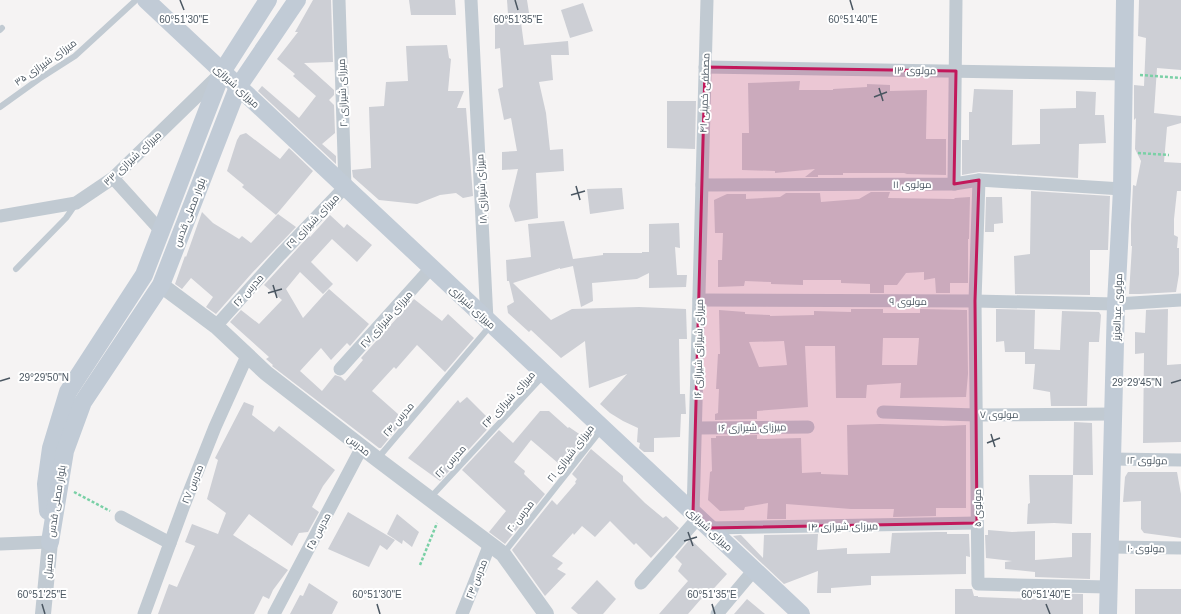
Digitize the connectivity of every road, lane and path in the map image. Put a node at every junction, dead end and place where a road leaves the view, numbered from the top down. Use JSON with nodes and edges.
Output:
{"nodes":[{"id":1,"x":136,"y":0,"type":"edge"},
{"id":2,"x":146,"y":0,"type":"edge"},
{"id":3,"x":268,"y":0,"type":"edge"},
{"id":4,"x":297,"y":0,"type":"edge"},
{"id":5,"x":339,"y":0,"type":"edge"},
{"id":6,"x":471,"y":0,"type":"edge"},
{"id":7,"x":707,"y":0,"type":"edge"},
{"id":8,"x":956,"y":0,"type":"edge"},
{"id":9,"x":1125,"y":0,"type":"edge"},
{"id":10,"x":705,"y":67,"type":"junction"},
{"id":11,"x":956,"y":71,"type":"junction"},
{"id":12,"x":222,"y":72,"type":"junction"},
{"id":13,"x":1124,"y":74,"type":"junction"},
{"id":14,"x":1181,"y":78,"type":"edge"},
{"id":15,"x":238,"y":87,"type":"junction"},
{"id":16,"x":0,"y":107,"type":"edge"},
{"id":17,"x":1123,"y":153,"type":"junction"},
{"id":18,"x":1169,"y":155,"type":"dead end"},
{"id":19,"x":113,"y":178,"type":"junction"},
{"id":20,"x":979,"y":180,"type":"junction"},
{"id":21,"x":954,"y":184,"type":"junction"},
{"id":22,"x":702,"y":185,"type":"junction"},
{"id":23,"x":345,"y":187,"type":"junction"},
{"id":24,"x":1122,"y":189,"type":"junction"},
{"id":25,"x":76,"y":203,"type":"junction"},
{"id":26,"x":0,"y":216,"type":"edge"},
{"id":27,"x":161,"y":231,"type":"junction"},
{"id":28,"x":280,"y":255,"type":"joint"},
{"id":29,"x":431,"y":268,"type":"junction"},
{"id":30,"x":16,"y":269,"type":"dead end"},
{"id":31,"x":161,"y":286,"type":"junction"},
{"id":32,"x":699,"y":300,"type":"junction"},
{"id":33,"x":1181,"y":300,"type":"edge"},
{"id":34,"x":975,"y":301,"type":"junction"},
{"id":35,"x":1116,"y":304,"type":"junction"},
{"id":36,"x":489,"y":323,"type":"junction"},
{"id":37,"x":216,"y":326,"type":"junction"},
{"id":38,"x":247,"y":356,"type":"junction"},
{"id":39,"x":340,"y":369,"type":"dead end"},
{"id":40,"x":544,"y":374,"type":"junction"},
{"id":41,"x":883,"y":412,"type":"dead end"},
{"id":42,"x":976,"y":414,"type":"junction"},
{"id":43,"x":1114,"y":414,"type":"junction"},
{"id":44,"x":808,"y":427,"type":"dead end"},
{"id":45,"x":602,"y":428,"type":"junction"},
{"id":46,"x":696,"y":428,"type":"junction"},
{"id":47,"x":487,"y":437,"type":"joint"},
{"id":48,"x":362,"y":447,"type":"junction"},
{"id":49,"x":1112,"y":459,"type":"junction"},
{"id":50,"x":377,"y":460,"type":"junction"},
{"id":51,"x":1181,"y":460,"type":"edge"},
{"id":52,"x":59,"y":484,"type":"junction"},
{"id":53,"x":553,"y":491,"type":"joint"},
{"id":54,"x":429,"y":499,"type":"junction"},
{"id":55,"x":442,"y":509,"type":"junction"},
{"id":56,"x":121,"y":517,"type":"joint"},
{"id":57,"x":700,"y":520,"type":"junction"},
{"id":58,"x":977,"y":523,"type":"junction"},
{"id":59,"x":50,"y":542,"type":"junction"},
{"id":60,"x":170,"y":543,"type":"junction"},
{"id":61,"x":0,"y":544,"type":"edge"},
{"id":62,"x":490,"y":544,"type":"junction"},
{"id":63,"x":1110,"y":547,"type":"junction"},
{"id":64,"x":1181,"y":548,"type":"edge"},
{"id":65,"x":503,"y":554,"type":"junction"},
{"id":66,"x":420,"y":564,"type":"dead end"},
{"id":67,"x":754,"y":570,"type":"junction"},
{"id":68,"x":641,"y":583,"type":"dead end"},
{"id":69,"x":1108,"y":587,"type":"junction"},
{"id":70,"x":43,"y":614,"type":"edge"},
{"id":71,"x":144,"y":614,"type":"edge"},
{"id":72,"x":274,"y":614,"type":"edge"},
{"id":73,"x":462,"y":614,"type":"edge"},
{"id":74,"x":546,"y":614,"type":"edge"},
{"id":75,"x":717,"y":614,"type":"edge"},
{"id":76,"x":801,"y":614,"type":"edge"},
{"id":77,"x":1108,"y":614,"type":"edge"}],
"edges":[{"from":1,"to":16,"type":"lane","name":"میرزای شیرازی ۳۵"},
{"from":2,"to":12,"type":"main road","name":"میرزای شیرازی"},
{"from":3,"to":12,"type":"main road","name":"بلوار مصلی قدس"},
{"from":4,"to":15,"type":"main road","name":"بلوار مصلی قدس"},
{"from":5,"to":23,"type":"street","name":"میرزای شیرازی ۲۰"},
{"from":6,"to":36,"type":"street","name":"میرزای شیرازی ۱۸"},
{"from":7,"to":10,"type":"street","name":"مصطفی خمینی ۴۱"},
{"from":8,"to":11,"type":"street"},
{"from":9,"to":13,"type":"main road","name":"مولوی عبدالعزیز"},
{"from":10,"to":11,"type":"street","name":"مولوی ۱۳"},
{"from":10,"to":22,"type":"street","name":"مصطفی خمینی ۴۱"},
{"from":11,"to":13,"type":"street","name":"مولوی ۱۳"},
{"from":11,"to":21,"type":"street"},
{"from":12,"to":15,"type":"main road","name":"میرزای شیرازی"},
{"from":12,"to":19,"type":"street","name":"میرزای شیرازی ۳۳"},
{"from":12,"to":27,"type":"main road","name":"بلوار مصلی قدس"},
{"from":13,"to":14,"type":"path"},
{"from":13,"to":17,"type":"main road","name":"مولوی عبدالعزیز"},
{"from":15,"to":23,"type":"main road","name":"میرزای شیرازی"},
{"from":15,"to":31,"type":"main road","name":"بلوار مصلی قدس"},
{"from":17,"to":18,"type":"path"},
{"from":17,"to":24,"type":"main road","name":"مولوی عبدالعزیز"},
{"from":19,"to":25,"type":"street","name":"میرزای شیرازی ۳۳"},
{"from":19,"to":27,"type":"street"},
{"from":20,"to":21,"type":"street","name":"مولوی ۱۱"},
{"from":20,"to":24,"type":"street","name":"مولوی ۱۱"},
{"from":20,"to":34,"type":"street","name":"مولوی ۵"},
{"from":21,"to":22,"type":"street","name":"مولوی ۱۱"},
{"from":22,"to":32,"type":"street","name":"میرزای شیرازی شیرازی ۱۶"},
{"from":23,"to":28,"type":"street","name":"میرزای شیرازی ۲۹"},
{"from":23,"to":29,"type":"main road","name":"میرزای شیرازی"},
{"from":24,"to":35,"type":"main road","name":"مولوی عبدالعزیز"},
{"from":25,"to":26,"type":"street","name":"میرزای شیرازی ۳۳"},
{"from":25,"to":30,"type":"lane"},
{"from":27,"to":59,"type":"main road","name":"بلوار مصلی قدس"},
{"from":28,"to":37,"type":"street","name":"مدرس ۲۶"},
{"from":29,"to":36,"type":"main road","name":"میرزای شیرازی"},
{"from":29,"to":39,"type":"street","name":"میرزای شیرازی ۲۷"},
{"from":31,"to":37,"type":"street","name":"مدرس"},
{"from":31,"to":52,"type":"main road","name":"بلوار مصلی قدس"},
{"from":32,"to":34,"type":"street","name":"مولوی ۹"},
{"from":32,"to":46,"type":"street","name":"میرزای شیرازی شیرازی ۱۶"},
{"from":33,"to":35,"type":"street","name":"مولوی ۹"},
{"from":34,"to":35,"type":"street","name":"مولوی ۹"},
{"from":34,"to":42,"type":"street","name":"مولوی ۵"},
{"from":35,"to":43,"type":"main road","name":"مولوی عبدالعزیز"},
{"from":36,"to":40,"type":"main road","name":"میرزای شیرازی"},
{"from":36,"to":50,"type":"lane","name":"مدرس ۲۴"},
{"from":37,"to":38,"type":"street","name":"مدرس"},
{"from":38,"to":48,"type":"street","name":"مدرس"},
{"from":38,"to":60,"type":"street","name":"مدرس ۲۷"},
{"from":40,"to":45,"type":"main road","name":"میرزای شیرازی"},
{"from":40,"to":47,"type":"lane","name":"میرزای شیرازی ۲۳"},
{"from":41,"to":42,"type":"street","name":"مولوی ۷"},
{"from":42,"to":43,"type":"street","name":"مولوی ۷"},
{"from":42,"to":58,"type":"street","name":"مولوی ۵"},
{"from":43,"to":49,"type":"main road","name":"مولوی عبدالعزیز"},
{"from":44,"to":46,"type":"street","name":"میرزای شیرازی ۱۶"},
{"from":45,"to":53,"type":"lane","name":"میرزای شیرازی ۲۱"},
{"from":45,"to":57,"type":"main road","name":"میرزای شیرازی"},
{"from":46,"to":57,"type":"street","name":"میرزای شیرازی شیرازی ۱۶"},
{"from":47,"to":54,"type":"lane","name":"مدرس ۲۲"},
{"from":48,"to":50,"type":"street","name":"مدرس"},
{"from":48,"to":72,"type":"street","name":"مدرس ۲۵"},
{"from":49,"to":51,"type":"street","name":"مولوی ۱۲"},
{"from":49,"to":63,"type":"main road","name":"مولوی عبدالعزیز"},
{"from":50,"to":54,"type":"street","name":"مدرس"},
{"from":52,"to":56,"type":"path"},
{"from":52,"to":59,"type":"main road","name":"بلوار مصلی قدس"},
{"from":53,"to":65,"type":"lane","name":"مدرس ۲۰"},
{"from":54,"to":55,"type":"street","name":"مدرس"},
{"from":55,"to":62,"type":"street","name":"مدرس"},
{"from":55,"to":66,"type":"path"},
{"from":56,"to":60,"type":"street"},
{"from":57,"to":58,"type":"street","name":"میرزای شیرازی ۱۴"},
{"from":57,"to":67,"type":"main road","name":"میرزای شیرازی"},
{"from":57,"to":68,"type":"street"},
{"from":58,"to":69,"type":"street","name":"مولوی ۵"},
{"from":59,"to":61,"type":"street"},
{"from":59,"to":70,"type":"street","name":"مسیل"},
{"from":60,"to":71,"type":"street","name":"مدرس ۲۷"},
{"from":62,"to":65,"type":"street","name":"مدرس"},
{"from":62,"to":73,"type":"street","name":"مدرس ۲۳"},
{"from":63,"to":64,"type":"street","name":"مولوی ۱۰"},
{"from":63,"to":69,"type":"main road","name":"مولوی عبدالعزیز"},
{"from":65,"to":74,"type":"street","name":"مدرس"},
{"from":67,"to":75,"type":"street"},
{"from":67,"to":76,"type":"main road","name":"میرزای شیرازی"},
{"from":69,"to":77,"type":"main road","name":"مولوی عبدالعزیز"}]}
